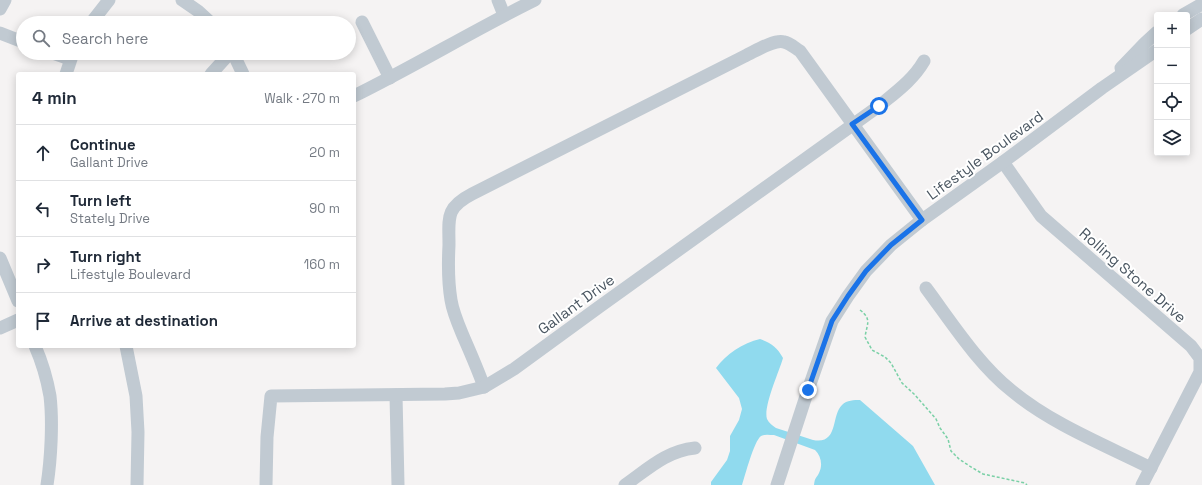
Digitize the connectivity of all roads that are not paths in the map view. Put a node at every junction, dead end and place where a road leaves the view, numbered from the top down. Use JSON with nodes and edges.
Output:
{"nodes":[{"id":1,"x":4,"y":0,"type":"edge"},
{"id":2,"x":110,"y":0,"type":"edge"},
{"id":3,"x":182,"y":0,"type":"edge"},
{"id":4,"x":498,"y":0,"type":"edge"},
{"id":5,"x":535,"y":0,"type":"edge"},
{"id":6,"x":1202,"y":4,"type":"edge"},
{"id":7,"x":0,"y":10,"type":"edge"},
{"id":8,"x":1188,"y":12,"type":"edge"},
{"id":9,"x":504,"y":15,"type":"junction"},
{"id":10,"x":97,"y":16,"type":"edge"},
{"id":11,"x":203,"y":16,"type":"edge"},
{"id":12,"x":1202,"y":19,"type":"edge"},
{"id":13,"x":362,"y":22,"type":"dead end"},
{"id":14,"x":1190,"y":27,"type":"edge"},
{"id":15,"x":0,"y":33,"type":"edge"},
{"id":16,"x":1154,"y":34,"type":"edge"},
{"id":17,"x":16,"y":39,"type":"edge"},
{"id":18,"x":1154,"y":52,"type":"edge"},
{"id":19,"x":70,"y":60,"type":"edge"},
{"id":20,"x":225,"y":60,"type":"edge"},
{"id":21,"x":236,"y":60,"type":"edge"},
{"id":22,"x":924,"y":61,"type":"dead end"},
{"id":23,"x":67,"y":72,"type":"edge"},
{"id":24,"x":213,"y":72,"type":"edge"},
{"id":25,"x":242,"y":72,"type":"edge"},
{"id":26,"x":390,"y":78,"type":"junction"},
{"id":27,"x":1102,"y":88,"type":"junction"},
{"id":28,"x":356,"y":95,"type":"edge"},
{"id":29,"x":852,"y":124,"type":"junction"},
{"id":30,"x":1003,"y":162,"type":"junction"},
{"id":31,"x":922,"y":220,"type":"junction"},
{"id":32,"x":0,"y":258,"type":"edge"},
{"id":33,"x":926,"y":288,"type":"dead end"},
{"id":34,"x":16,"y":296,"type":"edge"},
{"id":35,"x":16,"y":321,"type":"edge"},
{"id":36,"x":0,"y":328,"type":"edge"},
{"id":37,"x":37,"y":348,"type":"edge"},
{"id":38,"x":126,"y":348,"type":"edge"},
{"id":39,"x":484,"y":387,"type":"junction"},
{"id":40,"x":396,"y":395,"type":"junction"},
{"id":41,"x":695,"y":448,"type":"dead end"},
{"id":42,"x":1151,"y":468,"type":"junction"},
{"id":43,"x":47,"y":485,"type":"edge"},
{"id":44,"x":137,"y":485,"type":"edge"},
{"id":45,"x":266,"y":485,"type":"edge"},
{"id":46,"x":398,"y":485,"type":"edge"},
{"id":47,"x":626,"y":485,"type":"edge"},
{"id":48,"x":776,"y":485,"type":"edge"},
{"id":49,"x":1142,"y":485,"type":"edge"}],
"edges":[{"from":1,"to":7,"type":"street"},
{"from":2,"to":10,"type":"street"},
{"from":3,"to":11,"type":"street"},
{"from":4,"to":9,"type":"street"},
{"from":5,"to":9,"type":"street"},
{"from":6,"to":8,"type":"street"},
{"from":9,"to":26,"type":"street"},
{"from":12,"to":14,"type":"street"},
{"from":13,"to":26,"type":"street"},
{"from":15,"to":17,"type":"street"},
{"from":16,"to":27,"type":"street","name":"Lifestyle Boulevard"},
{"from":18,"to":27,"type":"street","name":"Lifestyle Boulevard"},
{"from":19,"to":23,"type":"street"},
{"from":20,"to":24,"type":"street"},
{"from":21,"to":25,"type":"street"},
{"from":22,"to":29,"type":"street","name":"Gallant Drive"},
{"from":26,"to":28,"type":"street"},
{"from":27,"to":30,"type":"street","name":"Lifestyle Boulevard"},
{"from":29,"to":31,"type":"street"},
{"from":29,"to":39,"type":"street","name":"Gallant Drive"},
{"from":29,"to":39,"type":"street"},
{"from":30,"to":31,"type":"street","name":"Lifestyle Boulevard"},
{"from":30,"to":42,"type":"street","name":"Rolling Stone Drive"},
{"from":31,"to":48,"type":"street","name":"Lifestyle Boulevard"},
{"from":32,"to":34,"type":"street"},
{"from":33,"to":42,"type":"street"},
{"from":35,"to":36,"type":"street"},
{"from":37,"to":43,"type":"street"},
{"from":38,"to":44,"type":"street"},
{"from":39,"to":40,"type":"street","name":"Gallant Drive"},
{"from":40,"to":45,"type":"street","name":"Gallant Drive"},
{"from":40,"to":46,"type":"street"},
{"from":41,"to":47,"type":"street"},
{"from":42,"to":49,"type":"street","name":"Rolling Stone Drive"}]}
